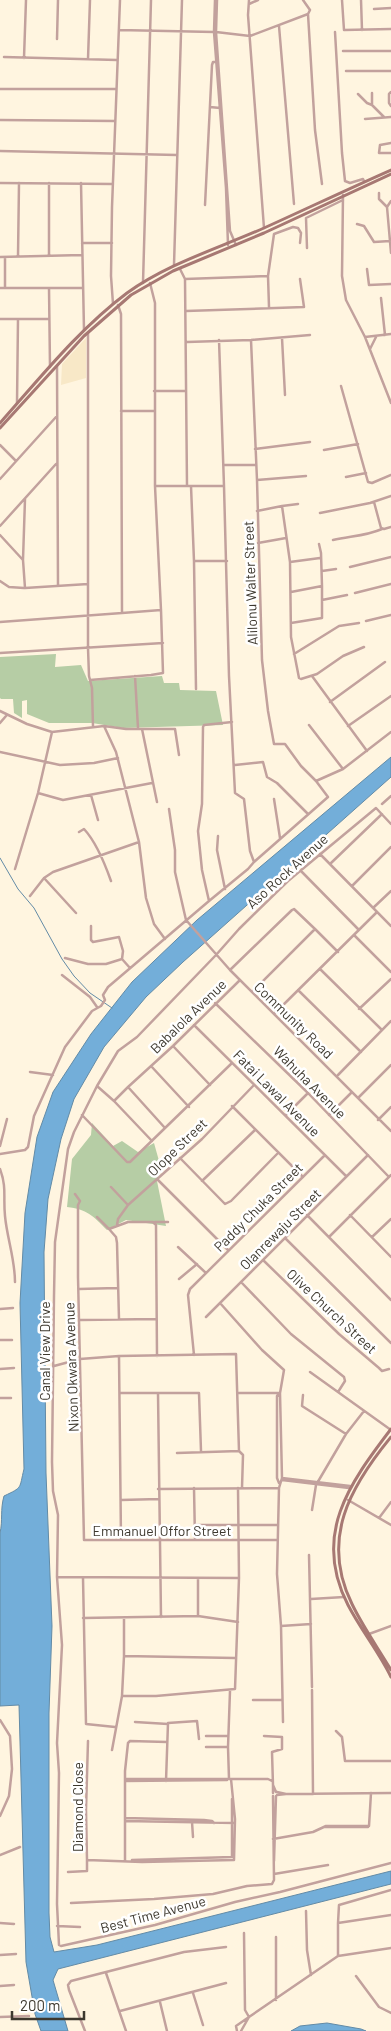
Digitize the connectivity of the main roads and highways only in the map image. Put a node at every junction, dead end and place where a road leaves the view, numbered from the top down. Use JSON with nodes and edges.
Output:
{"nodes":[{"id":1,"x":391,"y":170,"type":"edge"},
{"id":2,"x":391,"y":174,"type":"edge"},
{"id":3,"x":99,"y":319,"type":"junction"},
{"id":4,"x":86,"y":331,"type":"junction"},
{"id":5,"x":0,"y":423,"type":"edge"},
{"id":6,"x":0,"y":428,"type":"edge"},
{"id":7,"x":391,"y":1430,"type":"edge"},
{"id":8,"x":391,"y":1437,"type":"edge"},
{"id":9,"x":391,"y":1670,"type":"edge"},
{"id":10,"x":391,"y":1677,"type":"edge"}],
"edges":[{"from":1,"to":3,"type":"main road"},
{"from":2,"to":3,"type":"main road"},
{"from":3,"to":4,"type":"main road"},
{"from":4,"to":5,"type":"main road"},
{"from":4,"to":6,"type":"main road"},
{"from":7,"to":10,"type":"main road"},
{"from":8,"to":9,"type":"main road"}]}
